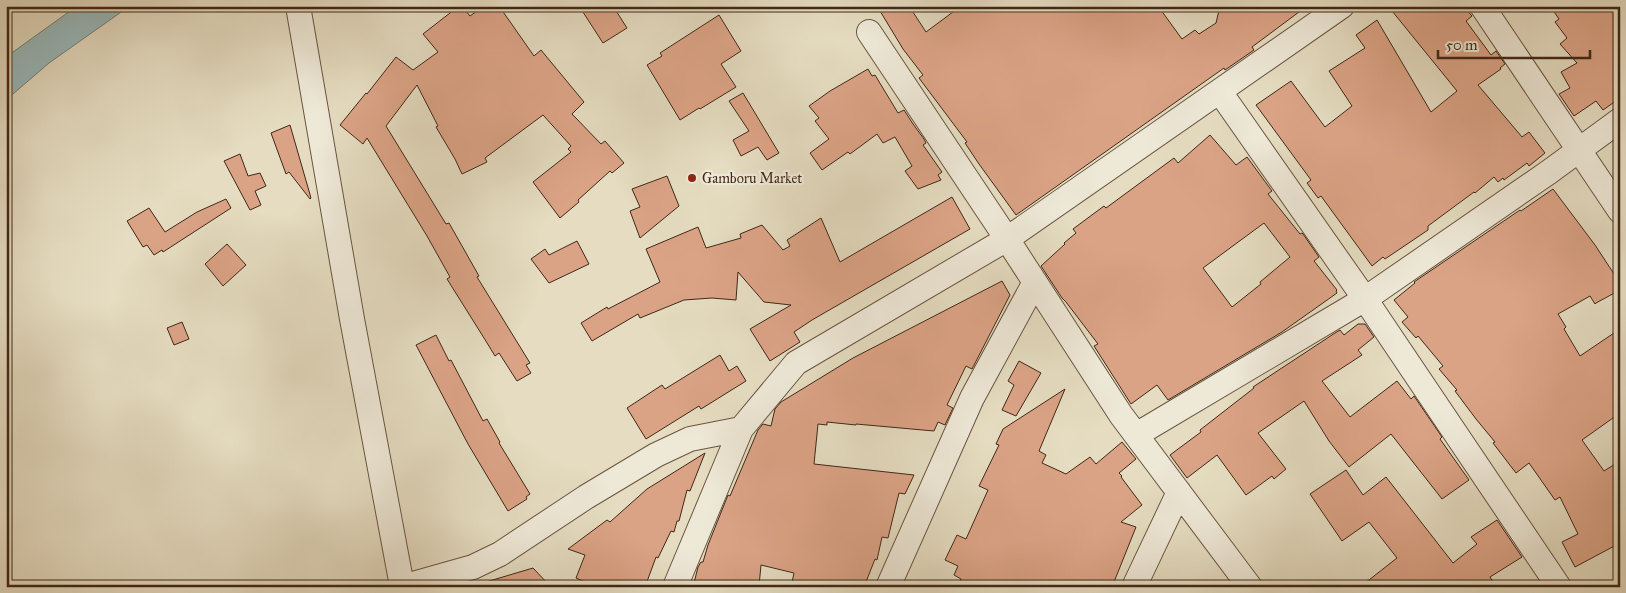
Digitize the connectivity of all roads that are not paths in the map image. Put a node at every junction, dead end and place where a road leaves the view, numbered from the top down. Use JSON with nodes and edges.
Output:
{"nodes":[{"id":1,"x":298,"y":6,"type":"edge"},
{"id":2,"x":1342,"y":6,"type":"edge"},
{"id":3,"x":1482,"y":6,"type":"edge"},
{"id":4,"x":869,"y":32,"type":"dead end"},
{"id":5,"x":1220,"y":92,"type":"junction"},
{"id":6,"x":1620,"y":120,"type":"edge"},
{"id":7,"x":1579,"y":150,"type":"junction"},
{"id":8,"x":1620,"y":210,"type":"edge"},
{"id":9,"x":1007,"y":239,"type":"junction"},
{"id":10,"x":1035,"y":282,"type":"junction"},
{"id":11,"x":1365,"y":299,"type":"junction"},
{"id":12,"x":741,"y":429,"type":"junction"},
{"id":13,"x":1136,"y":434,"type":"junction"},
{"id":14,"x":1179,"y":492,"type":"junction"},
{"id":15,"x":402,"y":587,"type":"edge"},
{"id":16,"x":675,"y":587,"type":"edge"},
{"id":17,"x":888,"y":587,"type":"edge"},
{"id":18,"x":1134,"y":587,"type":"edge"},
{"id":19,"x":1250,"y":587,"type":"edge"},
{"id":20,"x":1559,"y":587,"type":"edge"}],
"edges":[{"from":1,"to":15,"type":"street"},
{"from":2,"to":5,"type":"street"},
{"from":3,"to":7,"type":"street"},
{"from":4,"to":9,"type":"street"},
{"from":5,"to":9,"type":"street"},
{"from":5,"to":11,"type":"street"},
{"from":6,"to":7,"type":"street"},
{"from":7,"to":8,"type":"street"},
{"from":7,"to":11,"type":"street"},
{"from":9,"to":10,"type":"street"},
{"from":9,"to":12,"type":"street"},
{"from":10,"to":13,"type":"street"},
{"from":10,"to":17,"type":"street"},
{"from":11,"to":13,"type":"street"},
{"from":11,"to":20,"type":"street"},
{"from":12,"to":15,"type":"street"},
{"from":12,"to":16,"type":"street"},
{"from":13,"to":14,"type":"street"},
{"from":14,"to":18,"type":"street"},
{"from":14,"to":19,"type":"street"}]}
